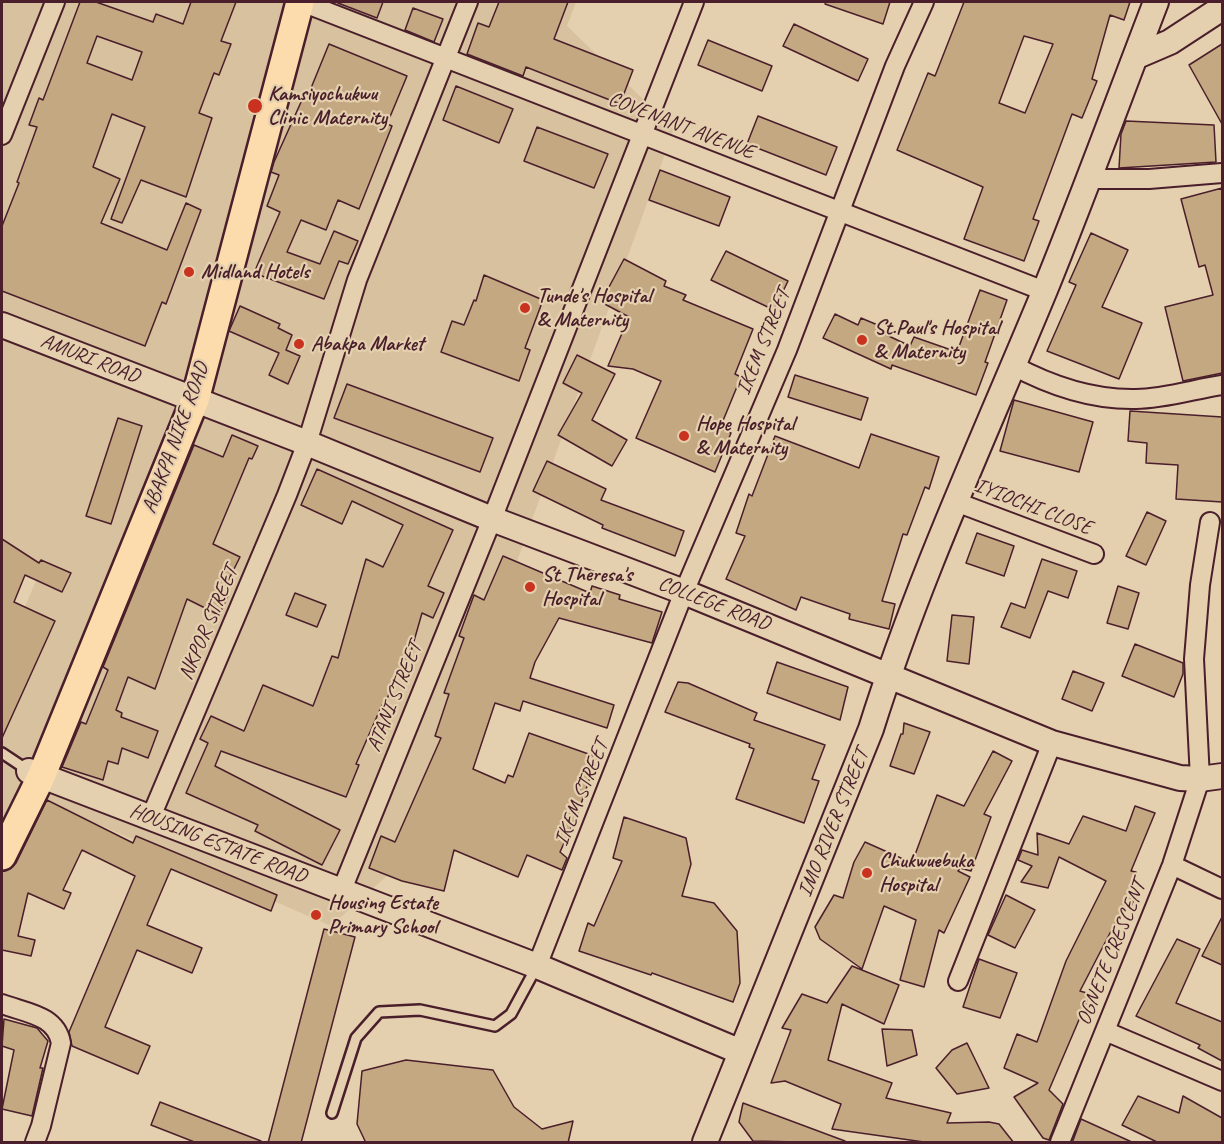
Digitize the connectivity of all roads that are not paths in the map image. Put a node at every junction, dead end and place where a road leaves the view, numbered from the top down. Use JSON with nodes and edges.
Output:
{"nodes":[{"id":1,"x":55,"y":2,"type":"edge"},
{"id":2,"x":287,"y":2,"type":"edge"},
{"id":3,"x":301,"y":2,"type":"edge"},
{"id":4,"x":468,"y":2,"type":"edge"},
{"id":5,"x":694,"y":2,"type":"edge"},
{"id":6,"x":924,"y":2,"type":"edge"},
{"id":7,"x":1156,"y":2,"type":"edge"},
{"id":8,"x":1222,"y":8,"type":"edge"},
{"id":9,"x":445,"y":56,"type":"junction"},
{"id":10,"x":1135,"y":57,"type":"junction"},
{"id":11,"x":2,"y":135,"type":"edge"},
{"id":12,"x":642,"y":136,"type":"junction"},
{"id":13,"x":1222,"y":173,"type":"edge"},
{"id":14,"x":1089,"y":180,"type":"junction"},
{"id":15,"x":839,"y":211,"type":"junction"},
{"id":16,"x":1044,"y":291,"type":"junction"},
{"id":17,"x":2,"y":326,"type":"edge"},
{"id":18,"x":1012,"y":365,"type":"junction"},
{"id":19,"x":1222,"y":385,"type":"edge"},
{"id":20,"x":187,"y":396,"type":"junction"},
{"id":21,"x":307,"y":443,"type":"junction"},
{"id":22,"x":956,"y":502,"type":"junction"},
{"id":23,"x":492,"y":519,"type":"junction"},
{"id":24,"x":1210,"y":522,"type":"dead end"},
{"id":25,"x":1094,"y":554,"type":"dead end"},
{"id":26,"x":684,"y":592,"type":"junction"},
{"id":27,"x":888,"y":676,"type":"junction"},
{"id":28,"x":1053,"y":743,"type":"junction"},
{"id":29,"x":2,"y":753,"type":"edge"},
{"id":30,"x":35,"y":774,"type":"junction"},
{"id":31,"x":1211,"y":778,"type":"edge"},
{"id":32,"x":150,"y":819,"type":"junction"},
{"id":33,"x":2,"y":825,"type":"edge"},
{"id":34,"x":2,"y":856,"type":"edge"},
{"id":35,"x":1172,"y":866,"type":"junction"},
{"id":36,"x":1222,"y":890,"type":"edge"},
{"id":37,"x":341,"y":892,"type":"junction"},
{"id":38,"x":537,"y":966,"type":"junction"},
{"id":39,"x":958,"y":981,"type":"dead end"},
{"id":40,"x":2,"y":1004,"type":"edge"},
{"id":41,"x":1105,"y":1031,"type":"junction"},
{"id":42,"x":741,"y":1052,"type":"junction"},
{"id":43,"x":1222,"y":1081,"type":"edge"},
{"id":44,"x":332,"y":1113,"type":"dead end"},
{"id":45,"x":35,"y":1143,"type":"edge"},
{"id":46,"x":705,"y":1143,"type":"edge"},
{"id":47,"x":1060,"y":1143,"type":"edge"}],
"edges":[{"from":1,"to":11,"type":"street"},
{"from":2,"to":20,"type":"main road","name":"ABAKPA NIKE ROAD"},
{"from":3,"to":9,"type":"street","name":"COVENANT AVENUE"},
{"from":3,"to":20,"type":"main road","name":"ABAKPA NIKE ROAD"},
{"from":4,"to":9,"type":"street"},
{"from":5,"to":12,"type":"street"},
{"from":6,"to":15,"type":"street","name":"IKEM STREET"},
{"from":7,"to":10,"type":"street","name":"IMO RIVER STREET"},
{"from":8,"to":10,"type":"street"},
{"from":9,"to":12,"type":"street","name":"COVENANT AVENUE"},
{"from":9,"to":21,"type":"street","name":"NKPOR STREET"},
{"from":10,"to":14,"type":"street","name":"IMO RIVER STREET"},
{"from":12,"to":15,"type":"street","name":"COVENANT AVENUE"},
{"from":12,"to":23,"type":"street","name":"ATANI STREET"},
{"from":13,"to":14,"type":"street"},
{"from":14,"to":16,"type":"street","name":"IMO RIVER STREET"},
{"from":15,"to":16,"type":"street","name":"COVENANT AVENUE"},
{"from":15,"to":26,"type":"street","name":"IKEM STREET"},
{"from":16,"to":18,"type":"street","name":"IMO RIVER STREET"},
{"from":17,"to":20,"type":"street","name":"AMURI ROAD"},
{"from":18,"to":19,"type":"street"},
{"from":18,"to":22,"type":"street","name":"IMO RIVER STREET"},
{"from":20,"to":21,"type":"street","name":"COLLEGE ROAD"},
{"from":20,"to":30,"type":"main road","name":"ABAKPA NIKE ROAD"},
{"from":21,"to":23,"type":"street","name":"COLLEGE ROAD"},
{"from":21,"to":32,"type":"street","name":"NKPOR STREET"},
{"from":22,"to":25,"type":"street","name":"IYIOCHI CLOSE"},
{"from":22,"to":27,"type":"street","name":"IMO RIVER STREET"},
{"from":23,"to":26,"type":"street","name":"COLLEGE ROAD"},
{"from":23,"to":37,"type":"street","name":"ATANI STREET"},
{"from":24,"to":31,"type":"street"},
{"from":26,"to":27,"type":"street","name":"COLLEGE ROAD"},
{"from":26,"to":38,"type":"street","name":"IKEM STREET"},
{"from":27,"to":28,"type":"street","name":"COLLEGE ROAD"},
{"from":27,"to":42,"type":"street","name":"IMO RIVER STREET"},
{"from":28,"to":31,"type":"street","name":"COLLEGE ROAD"},
{"from":28,"to":39,"type":"street"},
{"from":29,"to":30,"type":"lane"},
{"from":30,"to":32,"type":"street","name":"HOUSING ESTATE ROAD"},
{"from":30,"to":33,"type":"main road","name":"ABAKPA NIKE ROAD"},
{"from":30,"to":34,"type":"main road","name":"ABAKPA NIKE ROAD"},
{"from":31,"to":35,"type":"street","name":"OGNETE CRESCENT"},
{"from":32,"to":37,"type":"street","name":"HOUSING ESTATE ROAD"},
{"from":35,"to":36,"type":"street"},
{"from":35,"to":41,"type":"street","name":"OGNETE CRESCENT"},
{"from":37,"to":38,"type":"street","name":"HOUSING ESTATE ROAD"},
{"from":38,"to":42,"type":"street","name":"HOUSING ESTATE ROAD"},
{"from":38,"to":44,"type":"lane"},
{"from":40,"to":45,"type":"street"},
{"from":41,"to":43,"type":"street"},
{"from":41,"to":47,"type":"street","name":"OGNETE CRESCENT"},
{"from":42,"to":46,"type":"street","name":"IMO RIVER STREET"}]}
